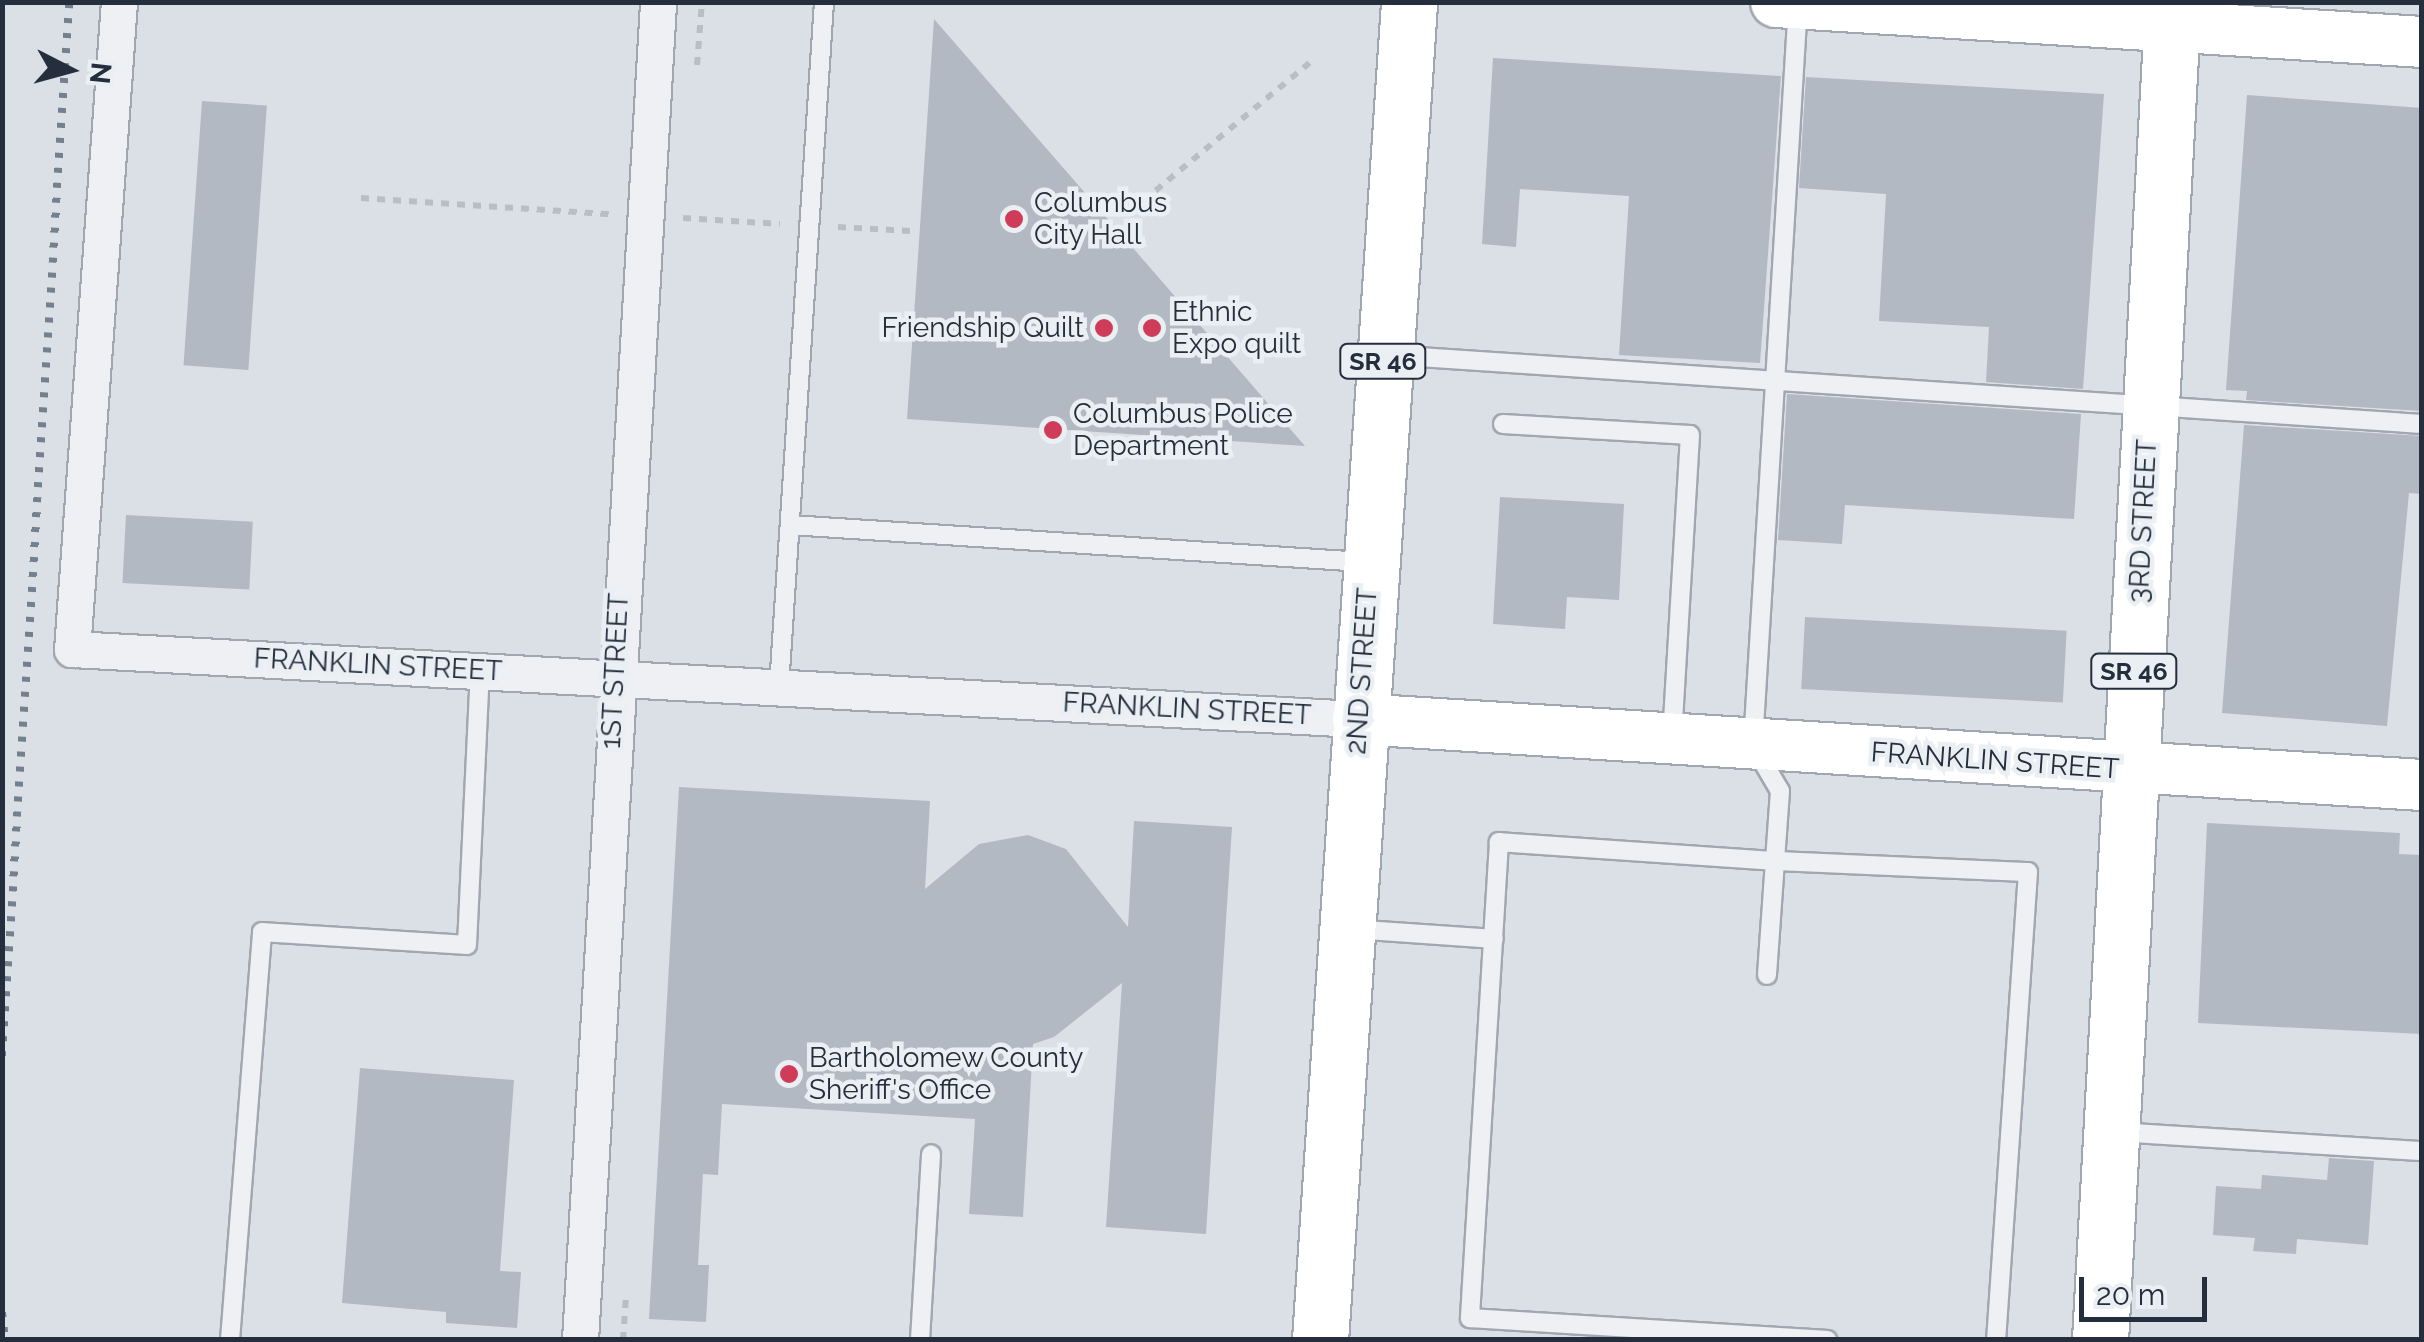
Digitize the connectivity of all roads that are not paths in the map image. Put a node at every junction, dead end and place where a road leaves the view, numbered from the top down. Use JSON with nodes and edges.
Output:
{"nodes":[{"id":1,"x":119,"y":2,"type":"edge"},
{"id":2,"x":658,"y":2,"type":"edge"},
{"id":3,"x":824,"y":2,"type":"edge"},
{"id":4,"x":1409,"y":2,"type":"edge"},
{"id":5,"x":1776,"y":2,"type":"edge"},
{"id":6,"x":1798,"y":4,"type":"edge"},
{"id":7,"x":2173,"y":13,"type":"edge"},
{"id":8,"x":2422,"y":42,"type":"edge"},
{"id":9,"x":1384,"y":355,"type":"junction"},
{"id":10,"x":1772,"y":380,"type":"junction"},
{"id":11,"x":2150,"y":405,"type":"junction"},
{"id":12,"x":1502,"y":424,"type":"dead end"},
{"id":13,"x":2422,"y":424,"type":"edge"},
{"id":14,"x":790,"y":525,"type":"junction"},
{"id":15,"x":1370,"y":562,"type":"junction"},
{"id":16,"x":480,"y":671,"type":"junction"},
{"id":17,"x":614,"y":678,"type":"junction"},
{"id":18,"x":779,"y":687,"type":"junction"},
{"id":19,"x":1358,"y":718,"type":"junction"},
{"id":20,"x":1672,"y":739,"type":"junction"},
{"id":21,"x":1752,"y":744,"type":"junction"},
{"id":22,"x":2128,"y":770,"type":"junction"},
{"id":23,"x":2422,"y":784,"type":"edge"},
{"id":24,"x":1775,"y":862,"type":"junction"},
{"id":25,"x":1345,"y":929,"type":"junction"},
{"id":26,"x":1494,"y":938,"type":"junction"},
{"id":27,"x":1767,"y":974,"type":"dead end"},
{"id":28,"x":2110,"y":1132,"type":"junction"},
{"id":29,"x":2422,"y":1151,"type":"edge"},
{"id":30,"x":932,"y":1154,"type":"dead end"},
{"id":31,"x":1572,"y":1332,"type":"edge"},
{"id":32,"x":230,"y":1340,"type":"edge"},
{"id":33,"x":580,"y":1340,"type":"edge"},
{"id":34,"x":920,"y":1340,"type":"edge"},
{"id":35,"x":1320,"y":1340,"type":"edge"},
{"id":36,"x":1827,"y":1340,"type":"edge"},
{"id":37,"x":1996,"y":1340,"type":"edge"},
{"id":38,"x":2100,"y":1340,"type":"edge"}],
"edges":[{"from":1,"to":16,"type":"street","name":"FRANKLIN STREET"},
{"from":2,"to":17,"type":"street","name":"1ST STREET"},
{"from":3,"to":14,"type":"lane"},
{"from":4,"to":9,"type":"highway","name":"2ND STREET","number":"SR 46"},
{"from":5,"to":6,"type":"street"},
{"from":6,"to":7,"type":"street"},
{"from":6,"to":10,"type":"lane"},
{"from":7,"to":8,"type":"street"},
{"from":7,"to":11,"type":"highway","name":"3RD STREET","number":"SR 46"},
{"from":9,"to":10,"type":"lane"},
{"from":9,"to":15,"type":"highway","name":"2ND STREET","number":"SR 46"},
{"from":10,"to":11,"type":"lane"},
{"from":10,"to":21,"type":"lane"},
{"from":11,"to":13,"type":"lane"},
{"from":11,"to":22,"type":"highway","name":"3RD STREET","number":"SR 46"},
{"from":12,"to":20,"type":"lane"},
{"from":14,"to":15,"type":"lane"},
{"from":14,"to":18,"type":"lane"},
{"from":15,"to":19,"type":"highway","name":"2ND STREET","number":"SR 46"},
{"from":16,"to":17,"type":"street","name":"FRANKLIN STREET"},
{"from":16,"to":32,"type":"lane"},
{"from":17,"to":18,"type":"street","name":"FRANKLIN STREET"},
{"from":17,"to":33,"type":"street","name":"1ST STREET"},
{"from":18,"to":19,"type":"street","name":"FRANKLIN STREET"},
{"from":19,"to":20,"type":"street","name":"FRANKLIN STREET"},
{"from":19,"to":25,"type":"highway","name":"2ND STREET","number":"SR 46"},
{"from":20,"to":21,"type":"street","name":"FRANKLIN STREET"},
{"from":21,"to":22,"type":"street","name":"FRANKLIN STREET"},
{"from":21,"to":24,"type":"lane"},
{"from":22,"to":23,"type":"street","name":"FRANKLIN STREET"},
{"from":22,"to":28,"type":"highway","name":"3RD STREET","number":"SR 46"},
{"from":24,"to":26,"type":"lane"},
{"from":24,"to":27,"type":"lane"},
{"from":24,"to":37,"type":"lane"},
{"from":25,"to":26,"type":"lane"},
{"from":25,"to":35,"type":"highway","name":"2ND STREET","number":"SR 46"},
{"from":26,"to":31,"type":"lane"},
{"from":28,"to":29,"type":"lane"},
{"from":28,"to":38,"type":"highway","name":"3RD STREET","number":"SR 46"},
{"from":30,"to":34,"type":"lane"},
{"from":31,"to":36,"type":"lane"}]}
